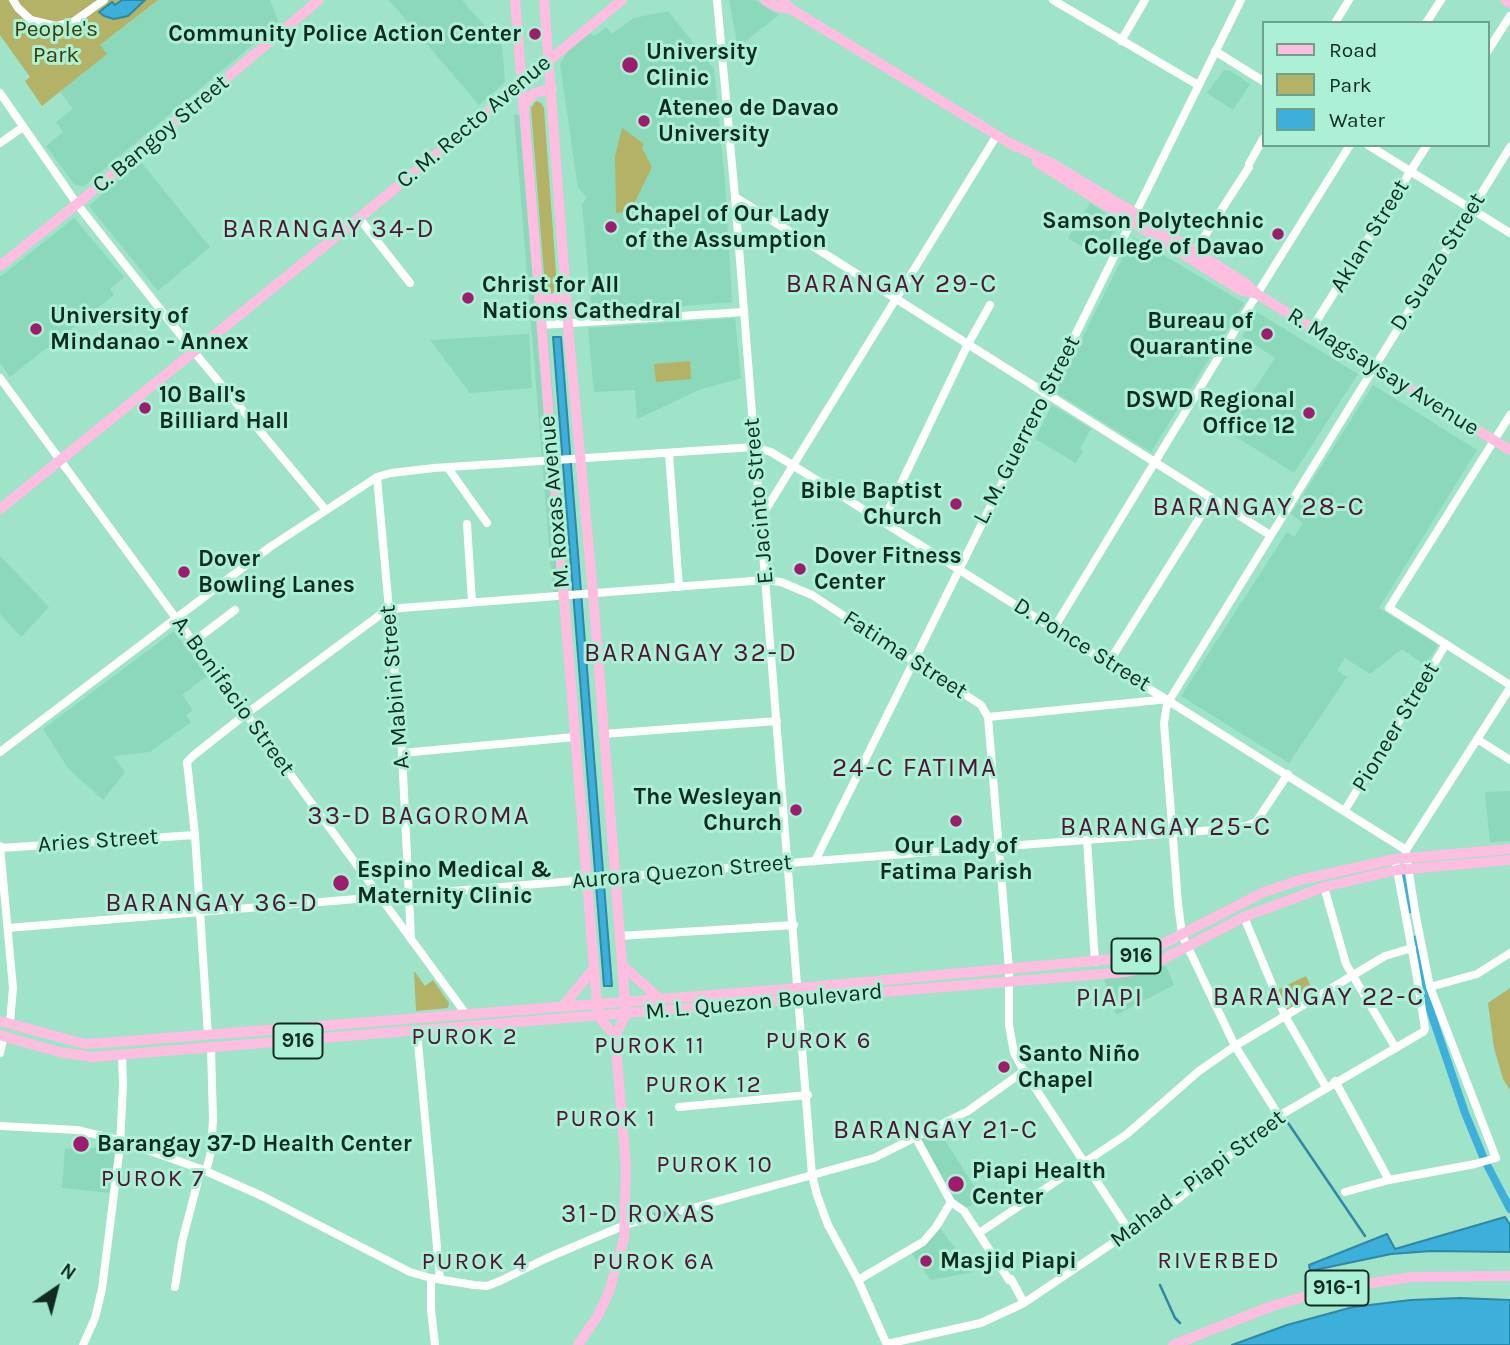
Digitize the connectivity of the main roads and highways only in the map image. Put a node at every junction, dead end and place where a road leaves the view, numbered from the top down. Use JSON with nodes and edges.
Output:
{"nodes":[{"id":1,"x":319,"y":0,"type":"edge"},
{"id":2,"x":515,"y":0,"type":"edge"},
{"id":3,"x":544,"y":0,"type":"edge"},
{"id":4,"x":622,"y":0,"type":"edge"},
{"id":5,"x":765,"y":0,"type":"edge"},
{"id":6,"x":783,"y":0,"type":"edge"},
{"id":7,"x":1505,"y":0,"type":"edge"},
{"id":8,"x":1510,"y":3,"type":"edge"},
{"id":9,"x":791,"y":9,"type":"junction"},
{"id":10,"x":550,"y":58,"type":"junction"},
{"id":11,"x":521,"y":83,"type":"junction"},
{"id":12,"x":552,"y":89,"type":"junction"},
{"id":13,"x":523,"y":106,"type":"junction"},
{"id":14,"x":1133,"y":218,"type":"junction"},
{"id":15,"x":0,"y":266,"type":"edge"},
{"id":16,"x":1257,"y":293,"type":"junction"},
{"id":17,"x":566,"y":298,"type":"junction"},
{"id":18,"x":539,"y":299,"type":"junction"},
{"id":19,"x":1510,"y":450,"type":"edge"},
{"id":20,"x":0,"y":509,"type":"edge"},
{"id":21,"x":1510,"y":849,"type":"edge"},
{"id":22,"x":1407,"y":858,"type":"junction"},
{"id":23,"x":1510,"y":860,"type":"edge"},
{"id":24,"x":1396,"y":864,"type":"junction"},
{"id":25,"x":622,"y":965,"type":"junction"},
{"id":26,"x":594,"y":968,"type":"junction"},
{"id":27,"x":799,"y":994,"type":"junction"},
{"id":28,"x":660,"y":999,"type":"junction"},
{"id":29,"x":625,"y":1001,"type":"junction"},
{"id":30,"x":596,"y":1003,"type":"junction"},
{"id":31,"x":563,"y":1006,"type":"junction"},
{"id":32,"x":626,"y":1014,"type":"junction"},
{"id":33,"x":598,"y":1016,"type":"junction"},
{"id":34,"x":5,"y":1022,"type":"edge"},
{"id":35,"x":2,"y":1035,"type":"edge"},
{"id":36,"x":615,"y":1037,"type":"junction"},
{"id":37,"x":1510,"y":1276,"type":"edge"},
{"id":38,"x":590,"y":1329,"type":"junction"},
{"id":39,"x":578,"y":1345,"type":"edge"},
{"id":40,"x":585,"y":1345,"type":"edge"},
{"id":41,"x":1173,"y":1345,"type":"edge"}],
"edges":[{"from":1,"to":15,"type":"main road","name":"C. Bangoy Street"},
{"from":2,"to":11,"type":"main road","name":"M. Roxas Avenue"},
{"from":3,"to":10,"type":"main road","name":"M. Roxas Avenue"},
{"from":4,"to":10,"type":"main road","name":"C. M. Recto Avenue"},
{"from":5,"to":9,"type":"main road","name":"R. Magsaysay Avenue"},
{"from":6,"to":9,"type":"main road","name":"R. Magsaysay Avenue"},
{"from":7,"to":8,"type":"main road"},
{"from":9,"to":14,"type":"main road","name":"R. Magsaysay Avenue"},
{"from":10,"to":11,"type":"main road","name":"C. M. Recto Avenue"},
{"from":10,"to":12,"type":"main road","name":"M. Roxas Avenue"},
{"from":11,"to":13,"type":"main road","name":"M. Roxas Avenue"},
{"from":11,"to":20,"type":"main road","name":"C. M. Recto Avenue"},
{"from":12,"to":13,"type":"main road"},
{"from":12,"to":17,"type":"main road","name":"M. Roxas Avenue"},
{"from":13,"to":18,"type":"main road","name":"M. Roxas Avenue"},
{"from":14,"to":16,"type":"main road","name":"R. Magsaysay Avenue"},
{"from":14,"to":16,"type":"main road","name":"R. Magsaysay Avenue"},
{"from":16,"to":19,"type":"main road","name":"R. Magsaysay Avenue"},
{"from":17,"to":18,"type":"main road"},
{"from":17,"to":25,"type":"main road","name":"M. Roxas Avenue"},
{"from":18,"to":26,"type":"main road","name":"M. Roxas Avenue"},
{"from":21,"to":22,"type":"main road","name":"M. L. Quezon Boulevard","number":"916"},
{"from":22,"to":23,"type":"main road","name":"M. L. Quezon Boulevard","number":"916"},
{"from":22,"to":24,"type":"main road","name":"M. L. Quezon Boulevard","number":"916"},
{"from":24,"to":27,"type":"main road","name":"M. L. Quezon Boulevard","number":"916"},
{"from":24,"to":27,"type":"main road","name":"M. L. Quezon Boulevard","number":"916"},
{"from":25,"to":28,"type":"main road"},
{"from":25,"to":29,"type":"main road","name":"M. Roxas Avenue"},
{"from":26,"to":30,"type":"main road","name":"M. Roxas Avenue"},
{"from":26,"to":31,"type":"main road"},
{"from":27,"to":28,"type":"main road","name":"M. L. Quezon Boulevard","number":"916"},
{"from":27,"to":32,"type":"main road","name":"M. L. Quezon Boulevard","number":"916"},
{"from":28,"to":29,"type":"main road","name":"M. L. Quezon Boulevard","number":"916"},
{"from":29,"to":30,"type":"main road","name":"M. L. Quezon Boulevard","number":"916"},
{"from":29,"to":32,"type":"main road","name":"M. Roxas Avenue"},
{"from":30,"to":31,"type":"main road","name":"M. L. Quezon Boulevard","number":"916"},
{"from":30,"to":33,"type":"main road","name":"M. Roxas Avenue"},
{"from":31,"to":34,"type":"main road","name":"M. L. Quezon Boulevard","number":"916"},
{"from":32,"to":33,"type":"main road","name":"M. L. Quezon Boulevard","number":"916"},
{"from":32,"to":36,"type":"main road"},
{"from":33,"to":35,"type":"main road","name":"M. L. Quezon Boulevard","number":"916"},
{"from":33,"to":36,"type":"main road"},
{"from":36,"to":38,"type":"main road"},
{"from":37,"to":41,"type":"main road","number":"916-1"},
{"from":38,"to":39,"type":"main road"},
{"from":38,"to":40,"type":"main road"}]}
